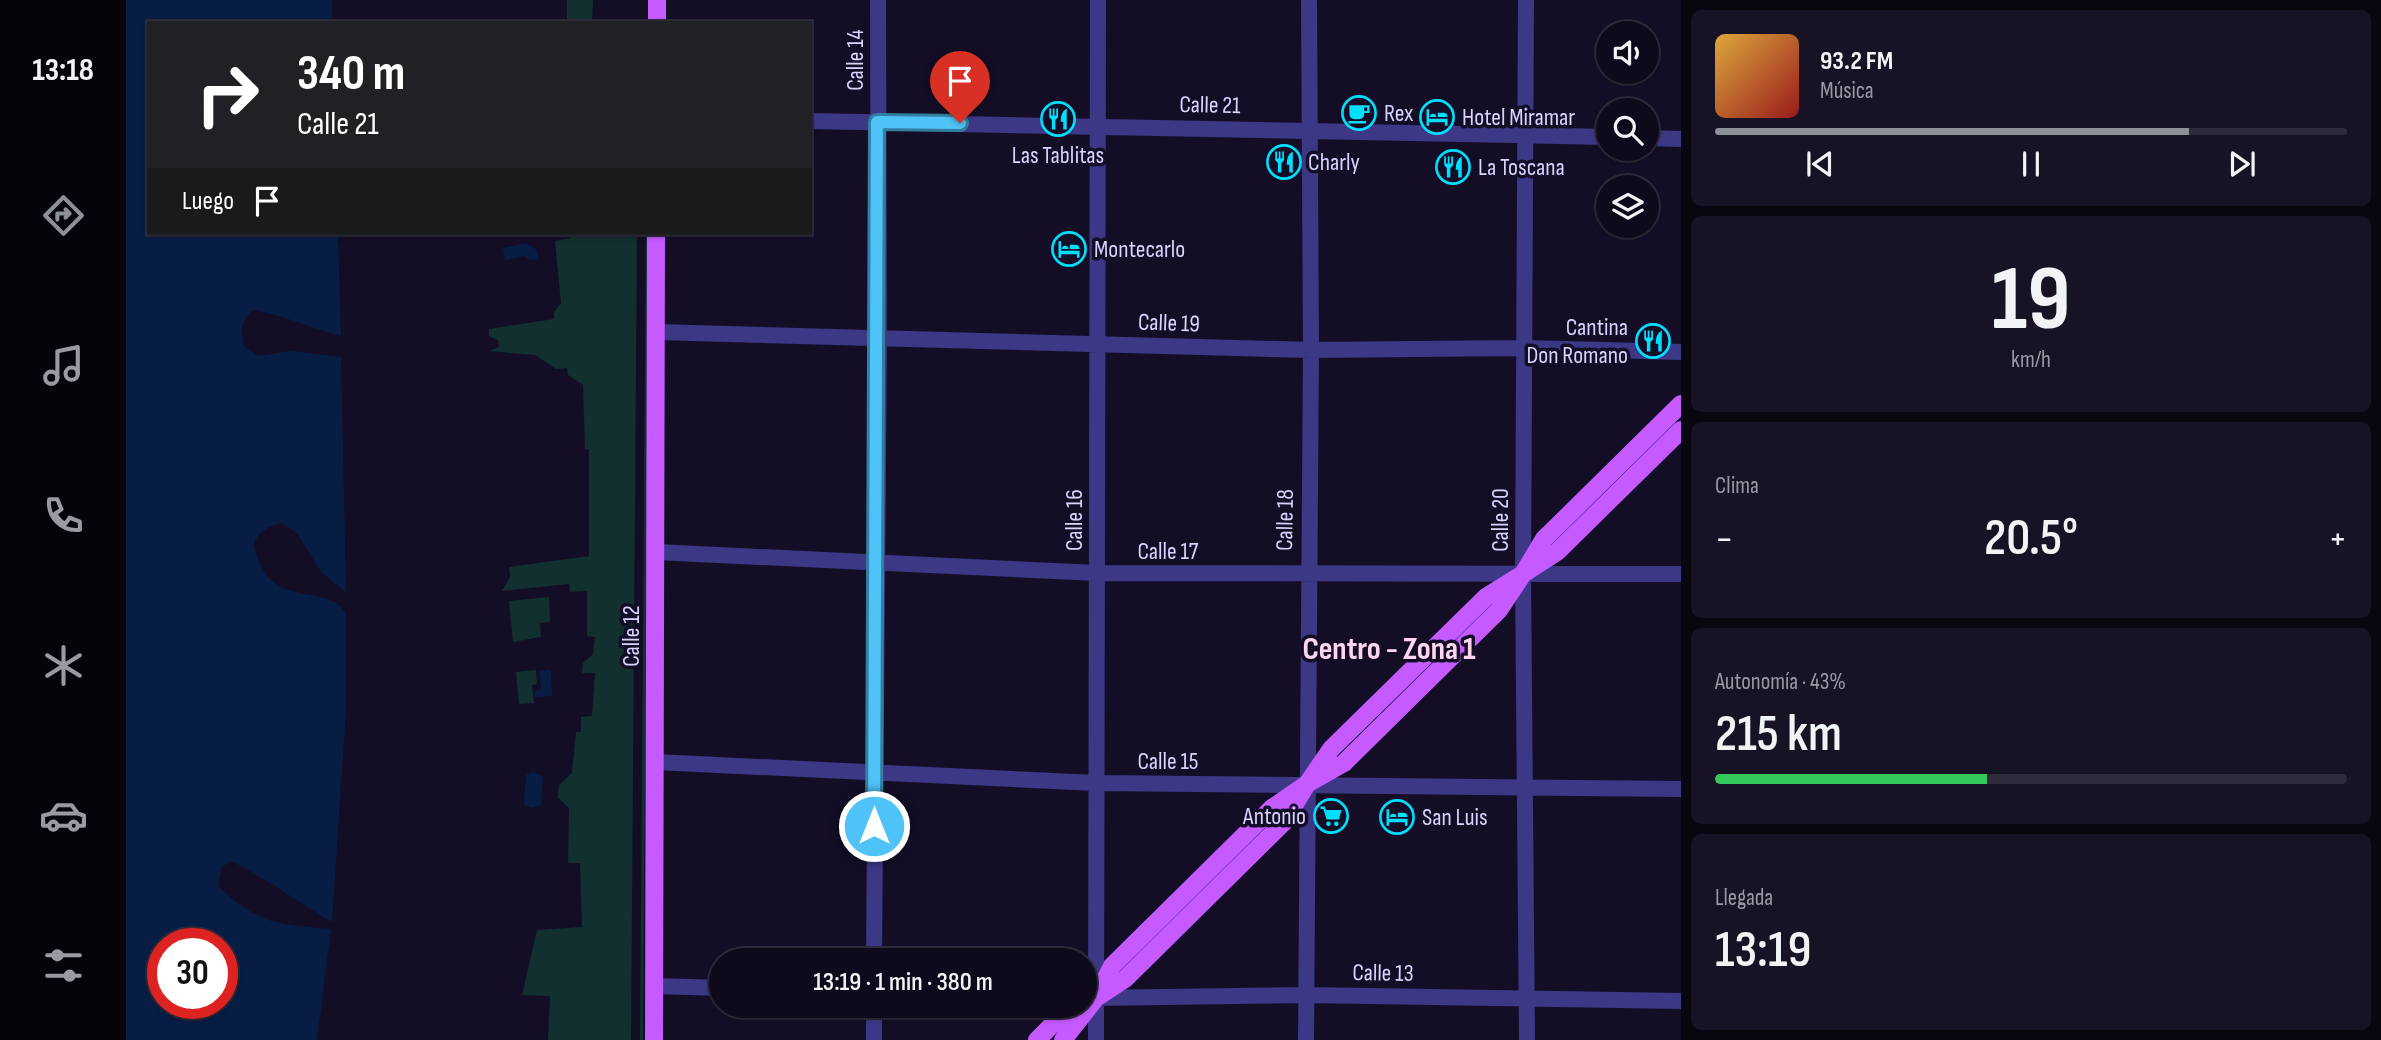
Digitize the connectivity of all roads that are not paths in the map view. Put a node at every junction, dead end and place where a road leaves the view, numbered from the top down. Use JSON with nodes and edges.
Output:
{"nodes":[{"id":1,"x":657,"y":0,"type":"edge"},
{"id":2,"x":878,"y":0,"type":"edge"},
{"id":3,"x":1098,"y":0,"type":"edge"},
{"id":4,"x":1309,"y":0,"type":"edge"},
{"id":5,"x":1526,"y":0,"type":"edge"},
{"id":6,"x":657,"y":21,"type":"edge"},
{"id":7,"x":812,"y":121,"type":"edge"},
{"id":8,"x":877,"y":122,"type":"junction"},
{"id":9,"x":1098,"y":126,"type":"junction"},
{"id":10,"x":1310,"y":130,"type":"junction"},
{"id":11,"x":1525,"y":134,"type":"junction"},
{"id":12,"x":1596,"y":137,"type":"edge"},
{"id":13,"x":1659,"y":138,"type":"edge"},
{"id":14,"x":1681,"y":139,"type":"edge"},
{"id":15,"x":656,"y":235,"type":"edge"},
{"id":16,"x":656,"y":332,"type":"junction"},
{"id":17,"x":879,"y":340,"type":"junction"},
{"id":18,"x":1097,"y":344,"type":"junction"},
{"id":19,"x":1523,"y":348,"type":"junction"},
{"id":20,"x":1311,"y":350,"type":"junction"},
{"id":21,"x":1681,"y":352,"type":"edge"},
{"id":22,"x":1681,"y":404,"type":"edge"},
{"id":23,"x":1681,"y":430,"type":"edge"},
{"id":24,"x":656,"y":552,"type":"junction"},
{"id":25,"x":877,"y":562,"type":"junction"},
{"id":26,"x":1097,"y":573,"type":"junction"},
{"id":27,"x":1307,"y":573,"type":"junction"},
{"id":28,"x":1523,"y":574,"type":"junction"},
{"id":29,"x":1681,"y":574,"type":"edge"},
{"id":30,"x":655,"y":762,"type":"junction"},
{"id":31,"x":875,"y":772,"type":"junction"},
{"id":32,"x":1096,"y":783,"type":"junction"},
{"id":33,"x":1307,"y":784,"type":"junction"},
{"id":34,"x":1527,"y":788,"type":"junction"},
{"id":35,"x":1681,"y":789,"type":"edge"},
{"id":36,"x":874,"y":948,"type":"edge"},
{"id":37,"x":1089,"y":948,"type":"edge"},
{"id":38,"x":655,"y":986,"type":"junction"},
{"id":39,"x":709,"y":988,"type":"edge"},
{"id":40,"x":1097,"y":988,"type":"edge"},
{"id":41,"x":1306,"y":995,"type":"junction"},
{"id":42,"x":1528,"y":998,"type":"junction"},
{"id":43,"x":1681,"y":1000,"type":"edge"},
{"id":44,"x":1097,"y":1002,"type":"edge"},
{"id":45,"x":874,"y":1018,"type":"edge"},
{"id":46,"x":1060,"y":1018,"type":"edge"},
{"id":47,"x":1077,"y":1018,"type":"edge"},
{"id":48,"x":1091,"y":1018,"type":"edge"},
{"id":49,"x":654,"y":1040,"type":"edge"},
{"id":50,"x":874,"y":1040,"type":"edge"},
{"id":51,"x":1037,"y":1040,"type":"edge"},
{"id":52,"x":1063,"y":1040,"type":"edge"},
{"id":53,"x":1096,"y":1040,"type":"edge"},
{"id":54,"x":1306,"y":1040,"type":"edge"},
{"id":55,"x":1527,"y":1040,"type":"edge"}],
"edges":[{"from":1,"to":6,"type":"main road"},
{"from":2,"to":8,"type":"street","name":"Calle 14"},
{"from":3,"to":9,"type":"street","name":"Calle 16"},
{"from":4,"to":10,"type":"street","name":"Calle 18"},
{"from":5,"to":11,"type":"street","name":"Calle 20"},
{"from":7,"to":8,"type":"street","name":"Calle 21"},
{"from":8,"to":9,"type":"street","name":"Calle 21"},
{"from":8,"to":17,"type":"street","name":"Calle 14"},
{"from":9,"to":10,"type":"street","name":"Calle 21"},
{"from":9,"to":18,"type":"street","name":"Calle 16"},
{"from":10,"to":11,"type":"street","name":"Calle 21"},
{"from":10,"to":20,"type":"street","name":"Calle 18"},
{"from":11,"to":12,"type":"street","name":"Calle 21"},
{"from":11,"to":19,"type":"street","name":"Calle 20"},
{"from":13,"to":14,"type":"street"},
{"from":15,"to":16,"type":"main road","name":"Calle 12"},
{"from":16,"to":17,"type":"street","name":"Calle 19"},
{"from":16,"to":24,"type":"main road","name":"Calle 12"},
{"from":17,"to":18,"type":"street","name":"Calle 19"},
{"from":17,"to":25,"type":"street","name":"Calle 14"},
{"from":18,"to":20,"type":"street","name":"Calle 19"},
{"from":18,"to":26,"type":"street","name":"Calle 16"},
{"from":19,"to":20,"type":"street","name":"Calle 19"},
{"from":19,"to":21,"type":"street","name":"Calle 19"},
{"from":19,"to":28,"type":"street","name":"Calle 20"},
{"from":20,"to":27,"type":"street","name":"Calle 18"},
{"from":22,"to":28,"type":"main road"},
{"from":23,"to":28,"type":"main road"},
{"from":24,"to":25,"type":"street","name":"Calle 17"},
{"from":24,"to":30,"type":"main road","name":"Calle 12"},
{"from":25,"to":26,"type":"street","name":"Calle 17"},
{"from":25,"to":31,"type":"street","name":"Calle 14"},
{"from":26,"to":27,"type":"street","name":"Calle 17"},
{"from":26,"to":32,"type":"street","name":"Calle 16"},
{"from":27,"to":28,"type":"street","name":"Calle 17"},
{"from":27,"to":33,"type":"street","name":"Calle 18"},
{"from":28,"to":29,"type":"street","name":"Calle 17"},
{"from":28,"to":33,"type":"main road"},
{"from":28,"to":34,"type":"street","name":"Calle 20"},
{"from":30,"to":31,"type":"street","name":"Calle 15"},
{"from":30,"to":38,"type":"main road","name":"Calle 12"},
{"from":31,"to":32,"type":"street","name":"Calle 15"},
{"from":31,"to":36,"type":"street","name":"Calle 14"},
{"from":32,"to":33,"type":"street","name":"Calle 15"},
{"from":32,"to":37,"type":"street","name":"Calle 16"},
{"from":33,"to":34,"type":"street","name":"Calle 15"},
{"from":33,"to":40,"type":"main road"},
{"from":33,"to":41,"type":"street","name":"Calle 18"},
{"from":34,"to":35,"type":"street","name":"Calle 15"},
{"from":34,"to":42,"type":"street","name":"Calle 20"},
{"from":38,"to":39,"type":"street"},
{"from":38,"to":49,"type":"main road","name":"Calle 12"},
{"from":41,"to":42,"type":"street","name":"Calle 13"},
{"from":41,"to":44,"type":"street","name":"Calle 13"},
{"from":41,"to":54,"type":"street","name":"Calle 18"},
{"from":42,"to":43,"type":"street","name":"Calle 13"},
{"from":42,"to":55,"type":"street","name":"Calle 20"},
{"from":45,"to":50,"type":"street"},
{"from":46,"to":51,"type":"main road"},
{"from":47,"to":52,"type":"main road"},
{"from":48,"to":53,"type":"street","name":"Calle 16"}]}
